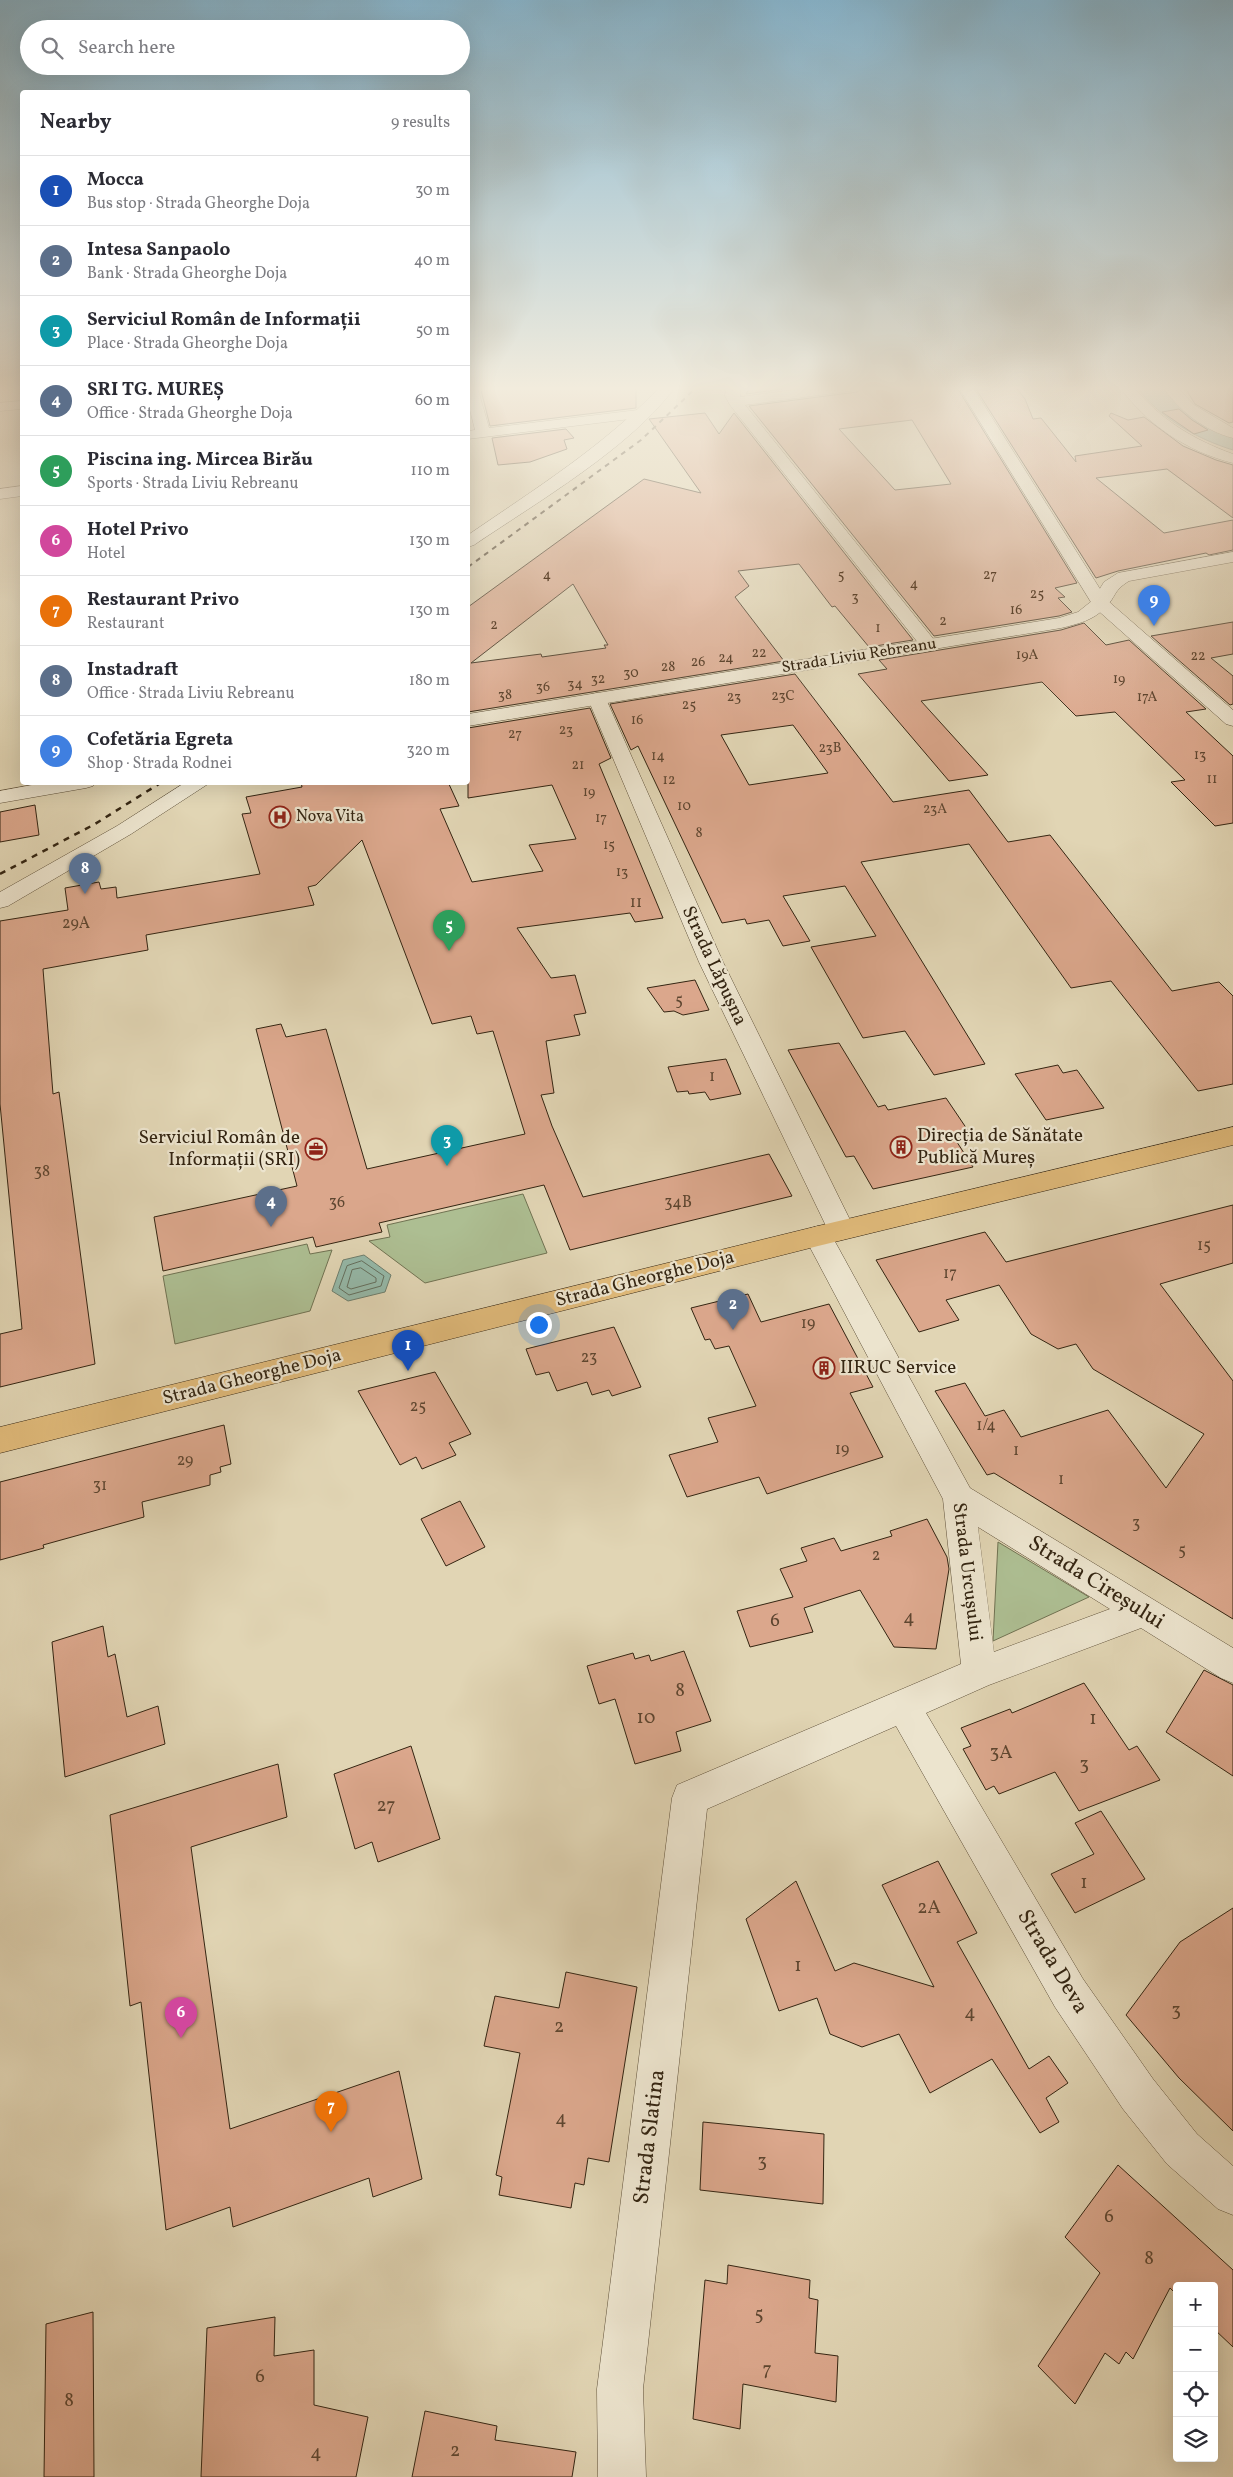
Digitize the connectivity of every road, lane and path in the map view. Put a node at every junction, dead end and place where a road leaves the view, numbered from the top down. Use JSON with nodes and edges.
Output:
{"nodes":[{"id":1,"x":525,"y":502,"type":"edge"},
{"id":2,"x":818,"y":502,"type":"edge"},
{"id":3,"x":1037,"y":502,"type":"edge"},
{"id":4,"x":470,"y":541,"type":"edge"},
{"id":5,"x":1233,"y":557,"type":"edge"},
{"id":6,"x":1100,"y":603,"type":"junction"},
{"id":7,"x":929,"y":645,"type":"junction"},
{"id":8,"x":597,"y":699,"type":"junction"},
{"id":9,"x":470,"y":720,"type":"edge"},
{"id":10,"x":1233,"y":720,"type":"edge"},
{"id":11,"x":58,"y":785,"type":"edge"},
{"id":12,"x":196,"y":785,"type":"edge"},
{"id":13,"x":0,"y":797,"type":"edge"},
{"id":14,"x":0,"y":901,"type":"edge"},
{"id":15,"x":1233,"y":1136,"type":"edge"},
{"id":16,"x":829,"y":1233,"type":"junction"},
{"id":17,"x":0,"y":1440,"type":"edge"},
{"id":18,"x":959,"y":1498,"type":"junction"},
{"id":19,"x":1143,"y":1612,"type":"junction"},
{"id":20,"x":1233,"y":1667,"type":"edge"},
{"id":21,"x":979,"y":1673,"type":"junction"},
{"id":22,"x":903,"y":1706,"type":"junction"},
{"id":23,"x":1233,"y":2194,"type":"edge"},
{"id":24,"x":622,"y":2477,"type":"edge"}],
"edges":[{"from":1,"to":4,"type":"street"},
{"from":2,"to":7,"type":"street"},
{"from":3,"to":6,"type":"street"},
{"from":5,"to":6,"type":"street","name":"Strada Liviu Rebreanu"},
{"from":6,"to":7,"type":"street","name":"Strada Liviu Rebreanu"},
{"from":6,"to":10,"type":"street"},
{"from":7,"to":8,"type":"street","name":"Strada Liviu Rebreanu"},
{"from":8,"to":9,"type":"street","name":"Strada Liviu Rebreanu"},
{"from":8,"to":16,"type":"street","name":"Strada Lăpușna"},
{"from":11,"to":13,"type":"street"},
{"from":12,"to":14,"type":"street"},
{"from":15,"to":16,"type":"main road","name":"Strada Gheorghe Doja"},
{"from":16,"to":17,"type":"main road","name":"Strada Gheorghe Doja"},
{"from":16,"to":18,"type":"street","name":"Strada Urcușului"},
{"from":18,"to":19,"type":"street","name":"Strada Cireșului"},
{"from":18,"to":21,"type":"street","name":"Strada Urcușului"},
{"from":19,"to":20,"type":"street","name":"Strada Cireșului"},
{"from":19,"to":21,"type":"street"},
{"from":21,"to":22,"type":"street"},
{"from":22,"to":23,"type":"street","name":"Strada Deva"},
{"from":22,"to":24,"type":"street","name":"Strada Slatina"}]}
